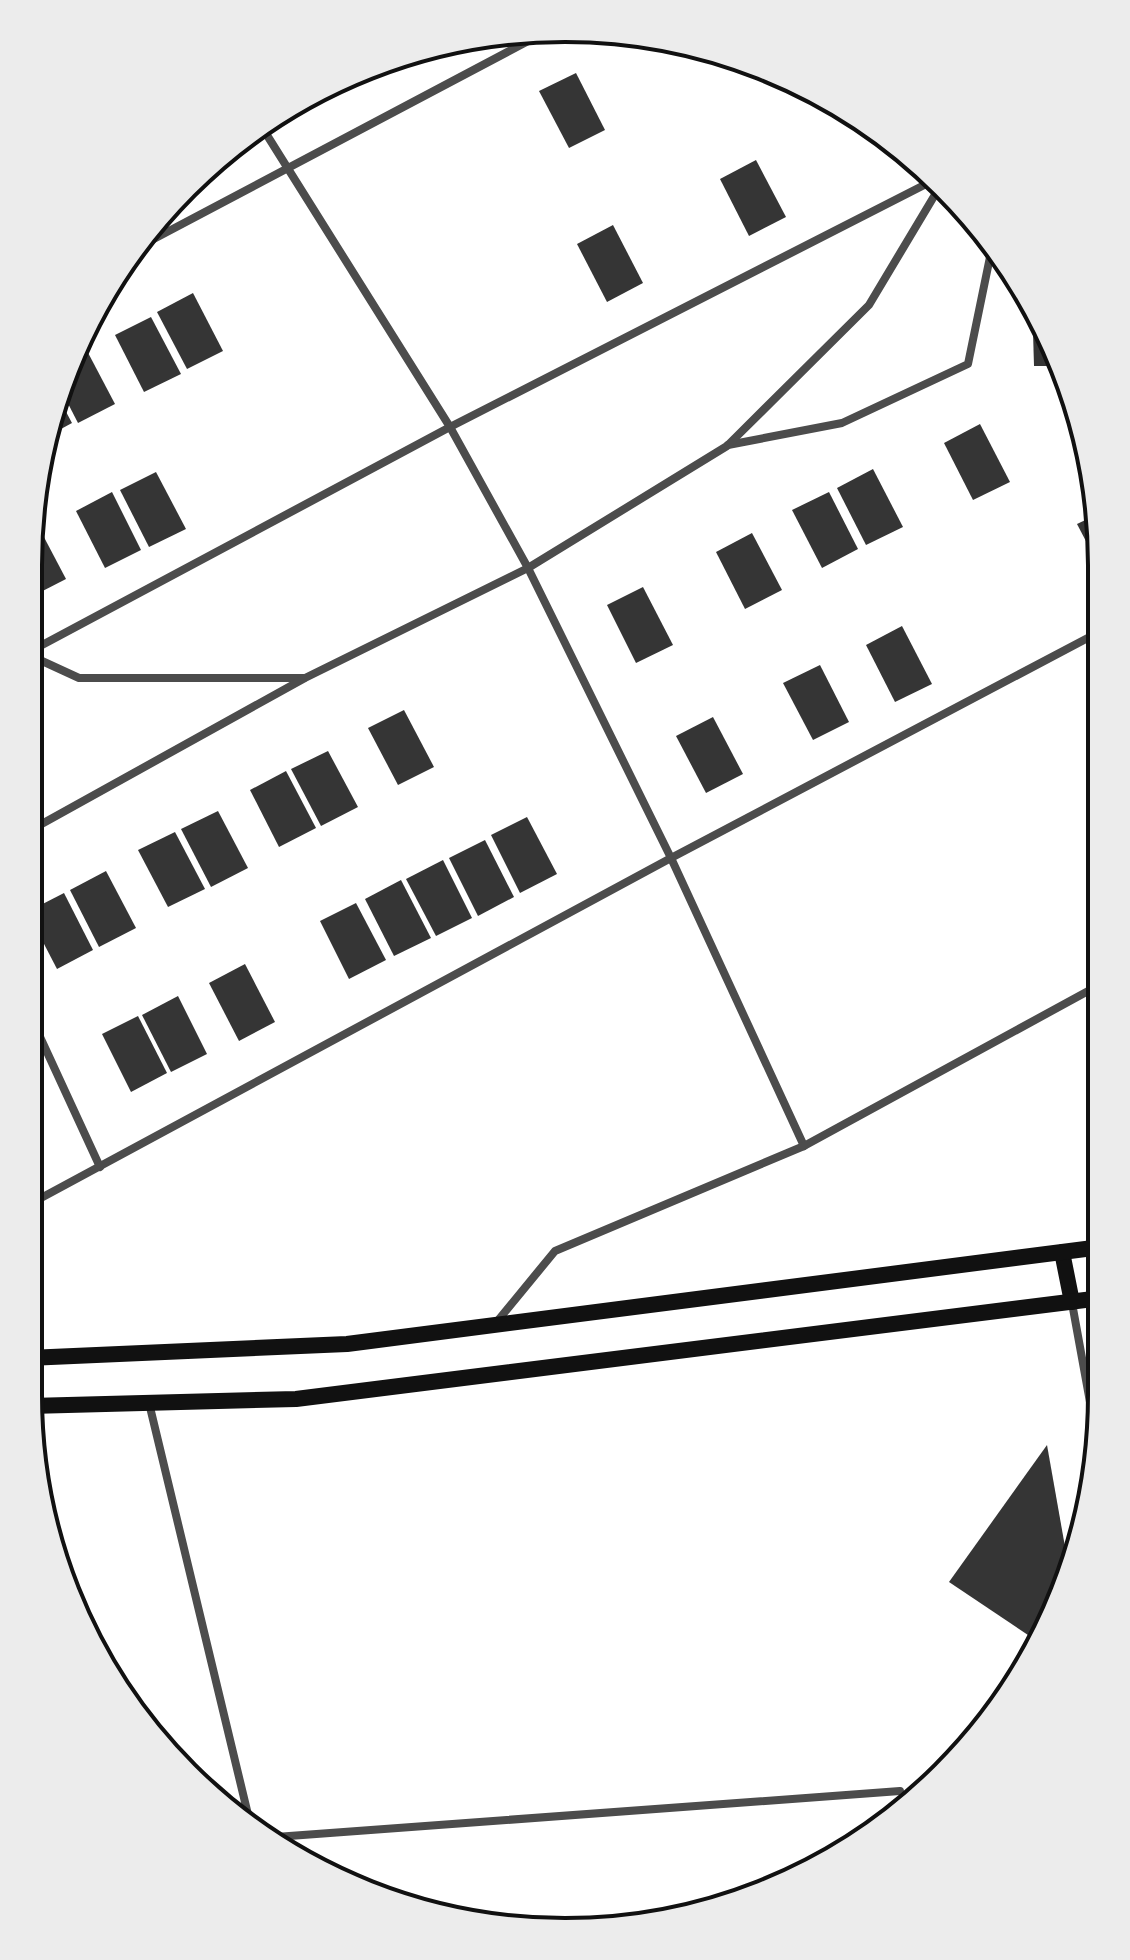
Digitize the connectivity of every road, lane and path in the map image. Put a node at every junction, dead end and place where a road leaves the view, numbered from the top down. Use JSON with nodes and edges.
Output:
{"nodes":[{"id":1,"x":523,"y":44,"type":"edge"},
{"id":2,"x":267,"y":135,"type":"edge"},
{"id":3,"x":289,"y":169,"type":"junction"},
{"id":4,"x":924,"y":185,"type":"edge"},
{"id":5,"x":935,"y":195,"type":"edge"},
{"id":6,"x":158,"y":237,"type":"edge"},
{"id":7,"x":989,"y":260,"type":"edge"},
{"id":8,"x":450,"y":427,"type":"junction"},
{"id":9,"x":727,"y":446,"type":"junction"},
{"id":10,"x":528,"y":568,"type":"junction"},
{"id":11,"x":1088,"y":638,"type":"edge"},
{"id":12,"x":42,"y":647,"type":"edge"},
{"id":13,"x":42,"y":660,"type":"edge"},
{"id":14,"x":305,"y":678,"type":"junction"},
{"id":15,"x":42,"y":824,"type":"edge"},
{"id":16,"x":671,"y":858,"type":"junction"},
{"id":17,"x":1088,"y":991,"type":"edge"},
{"id":18,"x":42,"y":1041,"type":"edge"},
{"id":19,"x":804,"y":1146,"type":"junction"},
{"id":20,"x":100,"y":1167,"type":"junction"},
{"id":21,"x":42,"y":1198,"type":"edge"},
{"id":22,"x":1088,"y":1249,"type":"edge"},
{"id":23,"x":1062,"y":1252,"type":"junction"},
{"id":24,"x":1088,"y":1300,"type":"edge"},
{"id":25,"x":1072,"y":1302,"type":"junction"},
{"id":26,"x":495,"y":1325,"type":"junction"},
{"id":27,"x":42,"y":1357,"type":"edge"},
{"id":28,"x":1088,"y":1391,"type":"edge"},
{"id":29,"x":149,"y":1403,"type":"junction"},
{"id":30,"x":42,"y":1406,"type":"edge"},
{"id":31,"x":900,"y":1791,"type":"dead end"},
{"id":32,"x":247,"y":1810,"type":"edge"},
{"id":33,"x":284,"y":1836,"type":"edge"}],
"edges":[{"from":1,"to":3,"type":"street"},
{"from":2,"to":3,"type":"street"},
{"from":3,"to":6,"type":"street"},
{"from":3,"to":8,"type":"street"},
{"from":4,"to":8,"type":"street"},
{"from":5,"to":9,"type":"street"},
{"from":7,"to":9,"type":"street"},
{"from":8,"to":10,"type":"street"},
{"from":8,"to":12,"type":"street"},
{"from":9,"to":10,"type":"street"},
{"from":10,"to":14,"type":"street"},
{"from":10,"to":16,"type":"street"},
{"from":11,"to":16,"type":"street"},
{"from":13,"to":14,"type":"street"},
{"from":14,"to":15,"type":"street"},
{"from":16,"to":19,"type":"street"},
{"from":16,"to":20,"type":"street"},
{"from":17,"to":19,"type":"street"},
{"from":18,"to":20,"type":"street"},
{"from":19,"to":26,"type":"street"},
{"from":20,"to":21,"type":"street"},
{"from":22,"to":23,"type":"main road"},
{"from":23,"to":25,"type":"main road"},
{"from":23,"to":26,"type":"main road"},
{"from":24,"to":25,"type":"main road"},
{"from":25,"to":28,"type":"street"},
{"from":25,"to":29,"type":"main road"},
{"from":26,"to":27,"type":"main road"},
{"from":29,"to":30,"type":"main road"},
{"from":29,"to":32,"type":"street"},
{"from":31,"to":33,"type":"street"}]}
